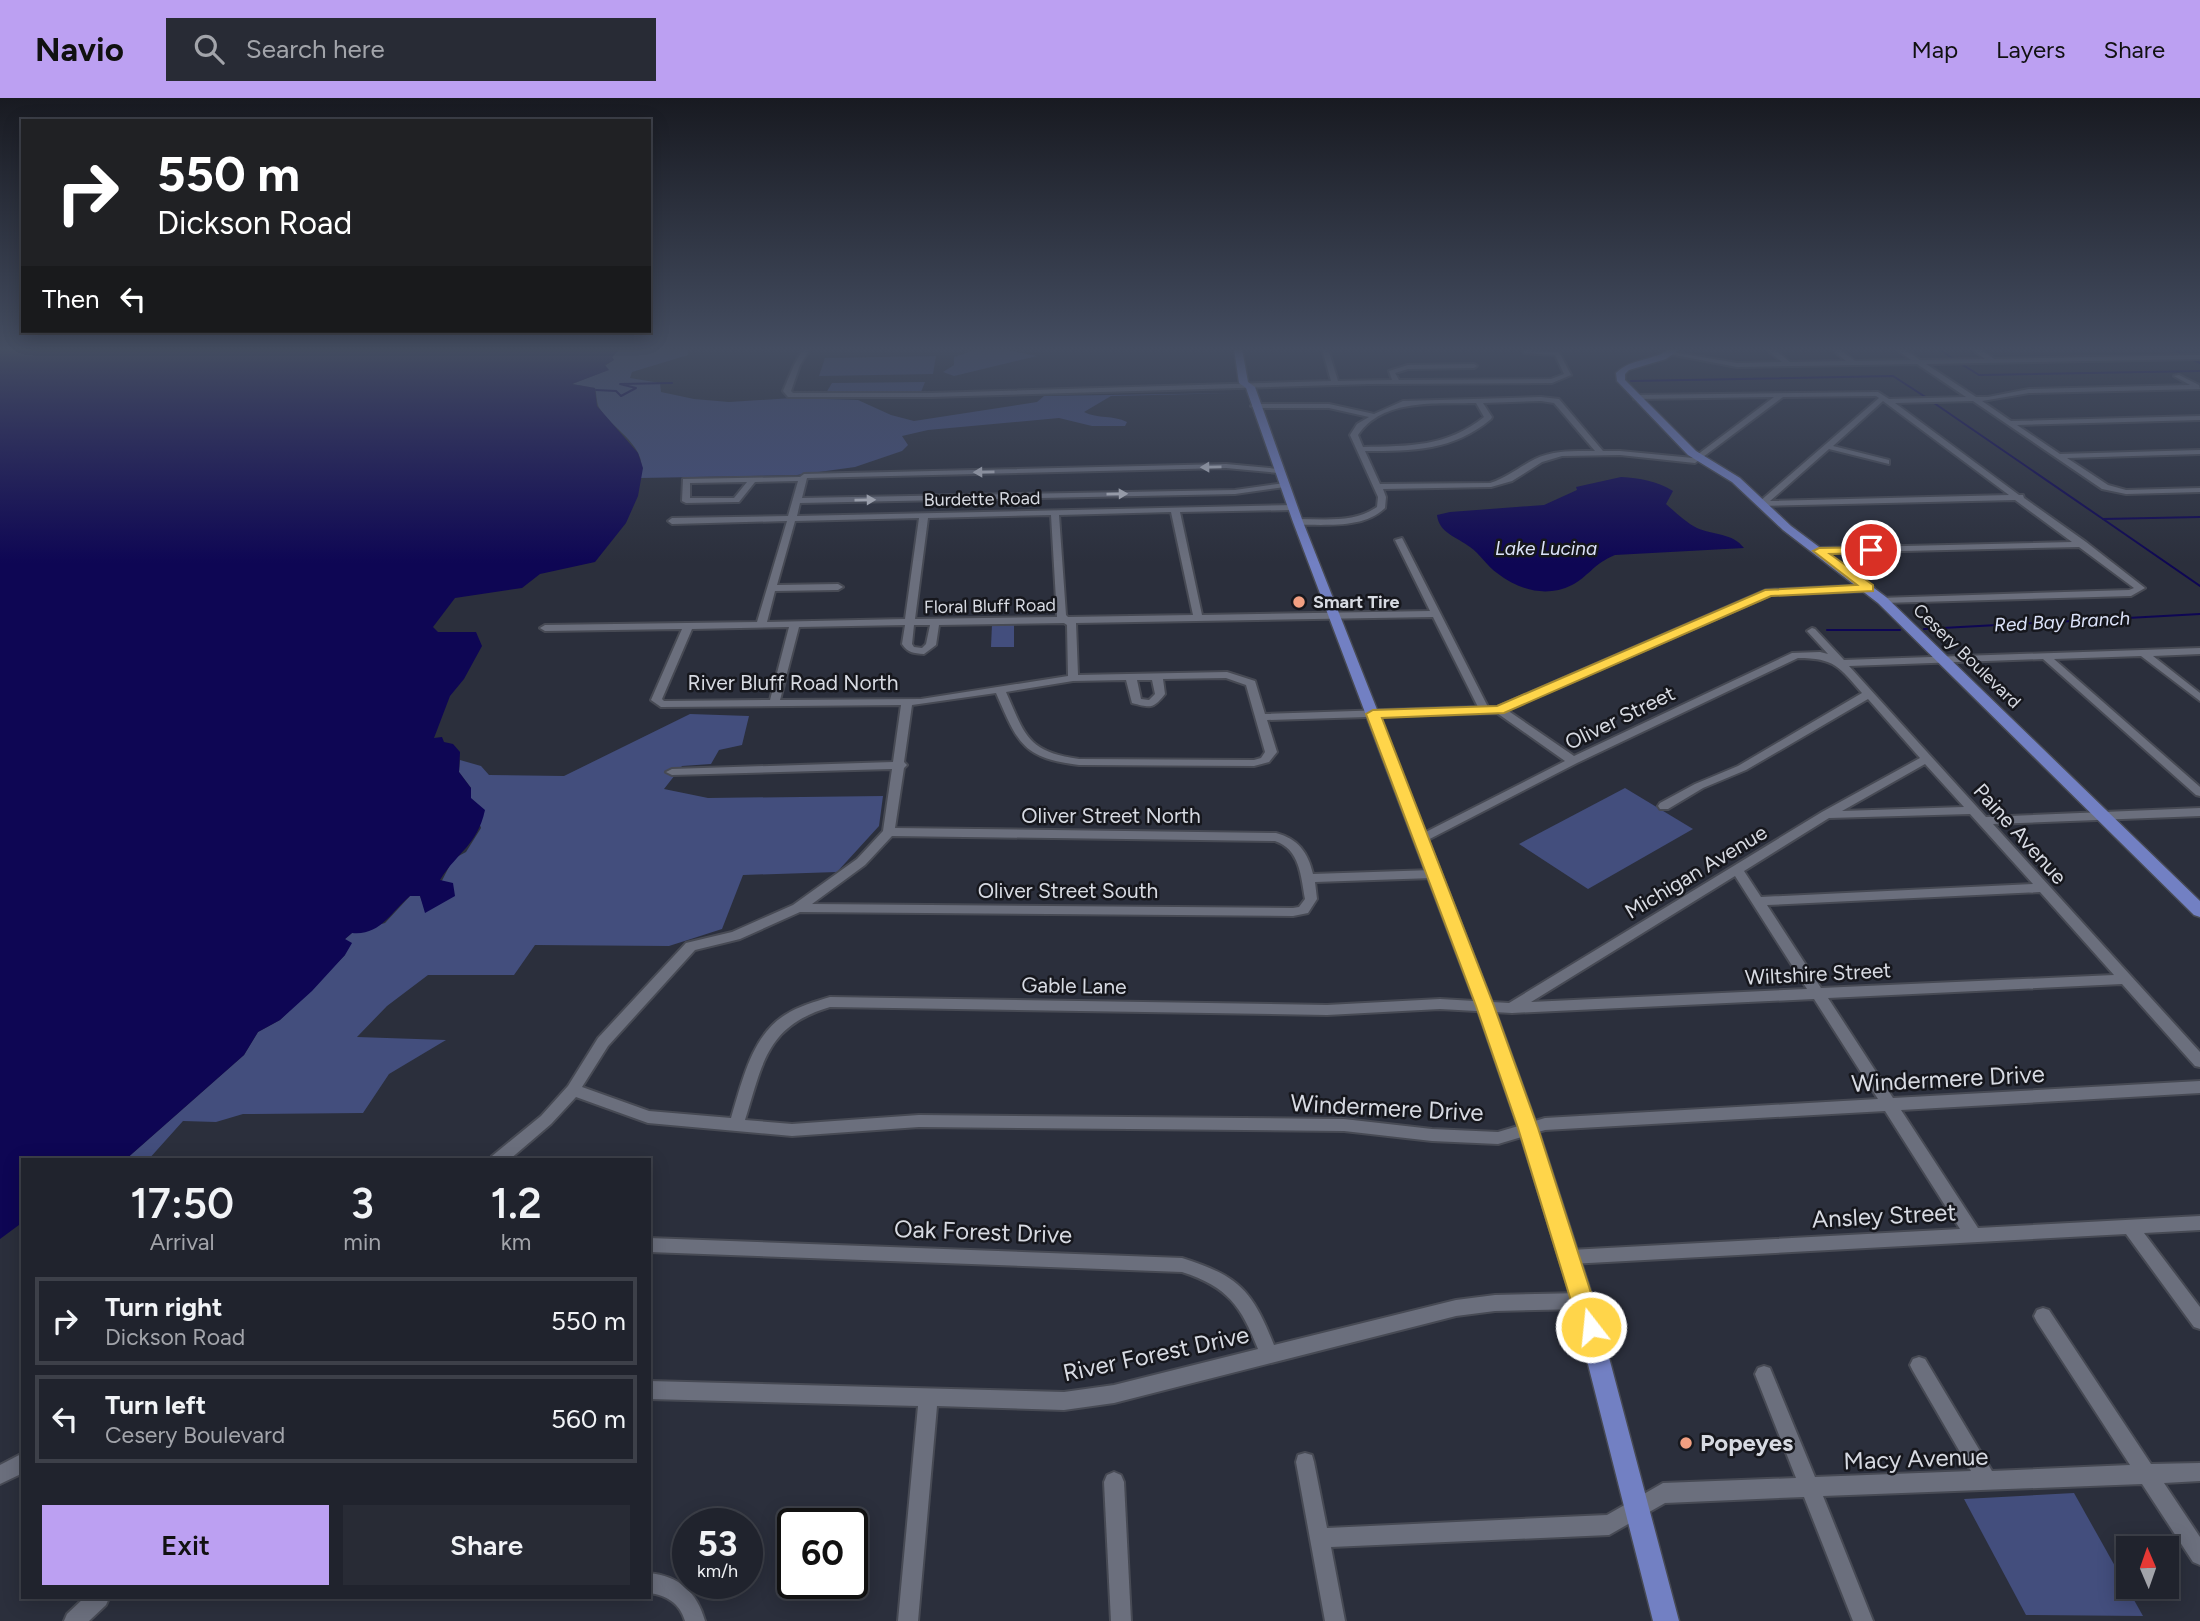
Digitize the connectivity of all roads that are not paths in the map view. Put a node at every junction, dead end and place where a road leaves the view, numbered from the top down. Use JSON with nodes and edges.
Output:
{"nodes":[{"id":1,"x":1260,"y":420,"type":"edge"},
{"id":2,"x":1369,"y":420,"type":"edge"},
{"id":3,"x":1484,"y":420,"type":"edge"},
{"id":4,"x":1573,"y":420,"type":"edge"},
{"id":5,"x":1660,"y":420,"type":"edge"},
{"id":6,"x":1748,"y":420,"type":"edge"},
{"id":7,"x":1860,"y":420,"type":"edge"},
{"id":8,"x":1916,"y":420,"type":"edge"},
{"id":9,"x":2005,"y":420,"type":"edge"},
{"id":10,"x":2121,"y":420,"type":"edge"},
{"id":11,"x":2009,"y":423,"type":"junction"},
{"id":12,"x":1826,"y":446,"type":"junction"},
{"id":13,"x":1359,"y":449,"type":"junction"},
{"id":14,"x":1600,"y":452,"type":"junction"},
{"id":15,"x":2200,"y":452,"type":"edge"},
{"id":16,"x":2059,"y":456,"type":"junction"},
{"id":17,"x":1698,"y":457,"type":"junction"},
{"id":18,"x":1886,"y":462,"type":"dead end"},
{"id":19,"x":1086,"y":470,"type":"junction"},
{"id":20,"x":1262,"y":470,"type":"junction"},
{"id":21,"x":1024,"y":471,"type":"junction"},
{"id":22,"x":1279,"y":471,"type":"junction"},
{"id":23,"x":804,"y":477,"type":"junction"},
{"id":24,"x":753,"y":480,"type":"junction"},
{"id":25,"x":1285,"y":485,"type":"junction"},
{"id":26,"x":1269,"y":487,"type":"junction"},
{"id":27,"x":1377,"y":487,"type":"junction"},
{"id":28,"x":2200,"y":490,"type":"edge"},
{"id":29,"x":1089,"y":495,"type":"junction"},
{"id":30,"x":1025,"y":496,"type":"junction"},
{"id":31,"x":2020,"y":497,"type":"junction"},
{"id":32,"x":796,"y":501,"type":"junction"},
{"id":33,"x":1762,"y":503,"type":"junction"},
{"id":34,"x":1293,"y":507,"type":"junction"},
{"id":35,"x":1175,"y":510,"type":"junction"},
{"id":36,"x":1055,"y":513,"type":"junction"},
{"id":37,"x":924,"y":516,"type":"junction"},
{"id":38,"x":791,"y":519,"type":"junction"},
{"id":39,"x":672,"y":521,"type":"dead end"},
{"id":40,"x":1298,"y":522,"type":"junction"},
{"id":41,"x":1399,"y":540,"type":"dead end"},
{"id":42,"x":2082,"y":544,"type":"junction"},
{"id":43,"x":1819,"y":551,"type":"junction"},
{"id":44,"x":838,"y":587,"type":"dead end"},
{"id":45,"x":1868,"y":588,"type":"junction"},
{"id":46,"x":771,"y":589,"type":"junction"},
{"id":47,"x":2140,"y":590,"type":"joint"},
{"id":48,"x":1882,"y":600,"type":"junction"},
{"id":49,"x":1436,"y":614,"type":"junction"},
{"id":50,"x":1336,"y":617,"type":"junction"},
{"id":51,"x":1198,"y":618,"type":"junction"},
{"id":52,"x":1066,"y":620,"type":"junction"},
{"id":53,"x":935,"y":622,"type":"junction"},
{"id":54,"x":912,"y":623,"type":"junction"},
{"id":55,"x":761,"y":624,"type":"junction"},
{"id":56,"x":795,"y":624,"type":"junction"},
{"id":57,"x":688,"y":626,"type":"junction"},
{"id":58,"x":545,"y":628,"type":"dead end"},
{"id":59,"x":1812,"y":631,"type":"dead end"},
{"id":60,"x":2200,"y":651,"type":"edge"},
{"id":61,"x":2143,"y":653,"type":"junction"},
{"id":62,"x":2045,"y":656,"type":"junction"},
{"id":63,"x":1943,"y":660,"type":"junction"},
{"id":64,"x":1841,"y":663,"type":"junction"},
{"id":65,"x":1157,"y":676,"type":"junction"},
{"id":66,"x":1131,"y":677,"type":"junction"},
{"id":67,"x":1073,"y":678,"type":"junction"},
{"id":68,"x":1000,"y":690,"type":"junction"},
{"id":69,"x":1869,"y":694,"type":"junction"},
{"id":70,"x":2200,"y":698,"type":"edge"},
{"id":71,"x":907,"y":702,"type":"junction"},
{"id":72,"x":774,"y":704,"type":"junction"},
{"id":73,"x":1499,"y":710,"type":"junction"},
{"id":74,"x":1485,"y":711,"type":"junction"},
{"id":75,"x":1373,"y":714,"type":"junction"},
{"id":76,"x":1263,"y":717,"type":"junction"},
{"id":77,"x":1926,"y":759,"type":"junction"},
{"id":78,"x":1573,"y":761,"type":"junction"},
{"id":79,"x":901,"y":765,"type":"junction"},
{"id":80,"x":672,"y":772,"type":"dead end"},
{"id":81,"x":2200,"y":793,"type":"edge"},
{"id":82,"x":1664,"y":806,"type":"dead end"},
{"id":83,"x":1972,"y":810,"type":"junction"},
{"id":84,"x":2200,"y":812,"type":"edge"},
{"id":85,"x":1826,"y":815,"type":"junction"},
{"id":86,"x":2103,"y":817,"type":"junction"},
{"id":87,"x":1983,"y":821,"type":"junction"},
{"id":88,"x":889,"y":832,"type":"junction"},
{"id":89,"x":1420,"y":840,"type":"junction"},
{"id":90,"x":1737,"y":869,"type":"junction"},
{"id":91,"x":1433,"y":874,"type":"junction"},
{"id":92,"x":1307,"y":878,"type":"junction"},
{"id":93,"x":2044,"y":888,"type":"junction"},
{"id":94,"x":1758,"y":901,"type":"junction"},
{"id":95,"x":798,"y":908,"type":"junction"},
{"id":96,"x":2200,"y":911,"type":"edge"},
{"id":97,"x":2126,"y":979,"type":"junction"},
{"id":98,"x":1817,"y":995,"type":"junction"},
{"id":99,"x":1485,"y":1006,"type":"junction"},
{"id":100,"x":1511,"y":1008,"type":"junction"},
{"id":101,"x":2200,"y":1062,"type":"edge"},
{"id":102,"x":2200,"y":1087,"type":"edge"},
{"id":103,"x":573,"y":1090,"type":"junction"},
{"id":104,"x":1889,"y":1106,"type":"junction"},
{"id":105,"x":736,"y":1126,"type":"junction"},
{"id":106,"x":1528,"y":1128,"type":"junction"},
{"id":107,"x":500,"y":1158,"type":"edge"},
{"id":108,"x":2200,"y":1223,"type":"edge"},
{"id":109,"x":2130,"y":1227,"type":"junction"},
{"id":110,"x":1974,"y":1236,"type":"junction"},
{"id":111,"x":651,"y":1245,"type":"edge"},
{"id":112,"x":1570,"y":1257,"type":"junction"},
{"id":113,"x":1583,"y":1301,"type":"junction"},
{"id":114,"x":2043,"y":1316,"type":"dead end"},
{"id":115,"x":2200,"y":1321,"type":"edge"},
{"id":116,"x":1269,"y":1354,"type":"junction"},
{"id":117,"x":1919,"y":1365,"type":"dead end"},
{"id":118,"x":1764,"y":1374,"type":"dead end"},
{"id":119,"x":651,"y":1390,"type":"edge"},
{"id":120,"x":928,"y":1399,"type":"junction"},
{"id":121,"x":1305,"y":1462,"type":"dead end"},
{"id":122,"x":21,"y":1463,"type":"edge"},
{"id":123,"x":2200,"y":1472,"type":"edge"},
{"id":124,"x":2148,"y":1474,"type":"junction"},
{"id":125,"x":0,"y":1475,"type":"edge"},
{"id":126,"x":1987,"y":1480,"type":"junction"},
{"id":127,"x":1114,"y":1482,"type":"dead end"},
{"id":128,"x":1809,"y":1488,"type":"junction"},
{"id":129,"x":1639,"y":1510,"type":"junction"},
{"id":130,"x":1320,"y":1538,"type":"junction"},
{"id":131,"x":2200,"y":1555,"type":"edge"},
{"id":132,"x":651,"y":1583,"type":"edge"},
{"id":133,"x":98,"y":1599,"type":"edge"},
{"id":134,"x":694,"y":1615,"type":"edge"},
{"id":135,"x":74,"y":1621,"type":"edge"},
{"id":136,"x":908,"y":1621,"type":"edge"},
{"id":137,"x":1121,"y":1621,"type":"edge"},
{"id":138,"x":1335,"y":1621,"type":"edge"},
{"id":139,"x":1666,"y":1621,"type":"edge"},
{"id":140,"x":1863,"y":1621,"type":"edge"}],
"edges":[{"from":1,"to":22,"type":"main road"},
{"from":2,"to":13,"type":"street"},
{"from":3,"to":13,"type":"street"},
{"from":4,"to":14,"type":"street"},
{"from":5,"to":17,"type":"main road","name":"Cesery Boulevard"},
{"from":6,"to":17,"type":"street"},
{"from":7,"to":12,"type":"street"},
{"from":8,"to":31,"type":"street"},
{"from":9,"to":11,"type":"street"},
{"from":10,"to":11,"type":"street"},
{"from":11,"to":16,"type":"street"},
{"from":12,"to":18,"type":"street"},
{"from":12,"to":33,"type":"street"},
{"from":13,"to":27,"type":"street"},
{"from":14,"to":17,"type":"street"},
{"from":14,"to":27,"type":"street"},
{"from":15,"to":16,"type":"street"},
{"from":16,"to":28,"type":"street"},
{"from":17,"to":33,"type":"main road","name":"Cesery Boulevard"},
{"from":20,"to":19,"type":"street","one_way":true},
{"from":19,"to":21,"type":"street"},
{"from":19,"to":29,"type":"street"},
{"from":20,"to":22,"type":"street"},
{"from":20,"to":26,"type":"street"},
{"from":21,"to":23,"type":"street","one_way":true},
{"from":21,"to":30,"type":"street"},
{"from":22,"to":25,"type":"main road"},
{"from":23,"to":24,"type":"street"},
{"from":23,"to":32,"type":"street"},
{"from":24,"to":24,"type":"street"},
{"from":25,"to":26,"type":"street"},
{"from":25,"to":34,"type":"main road"},
{"from":29,"to":26,"type":"street","one_way":true},
{"from":27,"to":40,"type":"street"},
{"from":29,"to":30,"type":"street"},
{"from":32,"to":30,"type":"street","one_way":true},
{"from":31,"to":33,"type":"street"},
{"from":31,"to":42,"type":"street"},
{"from":32,"to":38,"type":"street"},
{"from":33,"to":43,"type":"main road","name":"Cesery Boulevard"},
{"from":34,"to":35,"type":"street","name":"Burdette Road"},
{"from":34,"to":40,"type":"main road"},
{"from":35,"to":36,"type":"street","name":"Burdette Road"},
{"from":35,"to":51,"type":"street"},
{"from":36,"to":37,"type":"street","name":"Burdette Road"},
{"from":36,"to":52,"type":"street"},
{"from":37,"to":38,"type":"street","name":"Burdette Road"},
{"from":37,"to":54,"type":"street"},
{"from":38,"to":39,"type":"street","name":"Burdette Road"},
{"from":38,"to":46,"type":"street"},
{"from":40,"to":50,"type":"main road"},
{"from":41,"to":49,"type":"street"},
{"from":42,"to":43,"type":"street"},
{"from":42,"to":47,"type":"street"},
{"from":43,"to":45,"type":"main road","name":"Cesery Boulevard"},
{"from":44,"to":46,"type":"street"},
{"from":45,"to":48,"type":"main road","name":"Cesery Boulevard"},
{"from":45,"to":73,"type":"street"},
{"from":46,"to":55,"type":"street"},
{"from":47,"to":48,"type":"street"},
{"from":48,"to":63,"type":"main road","name":"Cesery Boulevard"},
{"from":49,"to":50,"type":"street","name":"Floral Bluff Road"},
{"from":49,"to":74,"type":"street"},
{"from":50,"to":51,"type":"street","name":"Floral Bluff Road"},
{"from":50,"to":75,"type":"main road"},
{"from":51,"to":52,"type":"street","name":"Floral Bluff Road"},
{"from":52,"to":53,"type":"street","name":"Floral Bluff Road"},
{"from":52,"to":67,"type":"street"},
{"from":53,"to":54,"type":"street","name":"Floral Bluff Road"},
{"from":53,"to":54,"type":"street"},
{"from":54,"to":56,"type":"street","name":"Floral Bluff Road"},
{"from":55,"to":56,"type":"street","name":"Floral Bluff Road"},
{"from":55,"to":57,"type":"street","name":"Floral Bluff Road"},
{"from":56,"to":72,"type":"street"},
{"from":57,"to":58,"type":"street","name":"Floral Bluff Road"},
{"from":57,"to":72,"type":"street","name":"River Bluff Road North"},
{"from":59,"to":64,"type":"street","name":"Paine Avenue"},
{"from":60,"to":61,"type":"street","name":"Oliver Street"},
{"from":61,"to":62,"type":"street","name":"Oliver Street"},
{"from":61,"to":70,"type":"street"},
{"from":62,"to":63,"type":"street","name":"Oliver Street"},
{"from":62,"to":81,"type":"street"},
{"from":63,"to":64,"type":"street","name":"Oliver Street"},
{"from":63,"to":86,"type":"main road","name":"Cesery Boulevard"},
{"from":64,"to":69,"type":"street","name":"Paine Avenue"},
{"from":64,"to":78,"type":"street","name":"Oliver Street"},
{"from":65,"to":66,"type":"street"},
{"from":65,"to":66,"type":"street"},
{"from":65,"to":76,"type":"street"},
{"from":66,"to":67,"type":"street"},
{"from":67,"to":68,"type":"street"},
{"from":68,"to":71,"type":"street"},
{"from":68,"to":76,"type":"street"},
{"from":69,"to":77,"type":"street","name":"Paine Avenue"},
{"from":69,"to":82,"type":"street"},
{"from":71,"to":72,"type":"street","name":"River Bluff Road North"},
{"from":71,"to":79,"type":"street","name":"River Bluff Road North"},
{"from":73,"to":74,"type":"street"},
{"from":73,"to":78,"type":"street"},
{"from":74,"to":75,"type":"street"},
{"from":75,"to":76,"type":"street"},
{"from":75,"to":89,"type":"main road"},
{"from":77,"to":83,"type":"street","name":"Paine Avenue"},
{"from":77,"to":85,"type":"street","name":"Michigan Avenue"},
{"from":78,"to":89,"type":"street","name":"Oliver Street"},
{"from":79,"to":80,"type":"street"},
{"from":79,"to":88,"type":"street","name":"River Bluff Road North"},
{"from":83,"to":85,"type":"street"},
{"from":83,"to":87,"type":"street","name":"Paine Avenue"},
{"from":84,"to":86,"type":"street"},
{"from":85,"to":90,"type":"street","name":"Michigan Avenue"},
{"from":86,"to":87,"type":"street"},
{"from":86,"to":96,"type":"main road","name":"Cesery Boulevard"},
{"from":87,"to":93,"type":"street","name":"Paine Avenue"},
{"from":88,"to":92,"type":"street","name":"Oliver Street North"},
{"from":88,"to":95,"type":"street"},
{"from":89,"to":91,"type":"main road"},
{"from":90,"to":94,"type":"street"},
{"from":90,"to":100,"type":"street","name":"Michigan Avenue"},
{"from":91,"to":92,"type":"street"},
{"from":91,"to":99,"type":"main road"},
{"from":92,"to":95,"type":"street","name":"Oliver Street South"},
{"from":93,"to":94,"type":"street"},
{"from":93,"to":97,"type":"street","name":"Paine Avenue"},
{"from":94,"to":98,"type":"street"},
{"from":95,"to":103,"type":"street"},
{"from":97,"to":98,"type":"street","name":"Wiltshire Street"},
{"from":97,"to":101,"type":"street","name":"Paine Avenue"},
{"from":98,"to":100,"type":"street","name":"Wiltshire Street"},
{"from":98,"to":104,"type":"street"},
{"from":99,"to":100,"type":"street"},
{"from":99,"to":105,"type":"street","name":"Gable Lane"},
{"from":99,"to":106,"type":"main road"},
{"from":102,"to":104,"type":"street","name":"Windermere Drive"},
{"from":103,"to":105,"type":"street","name":"Windermere Drive"},
{"from":103,"to":107,"type":"street"},
{"from":104,"to":106,"type":"street","name":"Windermere Drive"},
{"from":104,"to":110,"type":"street"},
{"from":105,"to":106,"type":"street","name":"Windermere Drive"},
{"from":106,"to":112,"type":"main road"},
{"from":108,"to":109,"type":"street","name":"Ansley Street"},
{"from":109,"to":110,"type":"street","name":"Ansley Street"},
{"from":109,"to":115,"type":"street"},
{"from":110,"to":112,"type":"street","name":"Ansley Street"},
{"from":111,"to":116,"type":"street","name":"Oak Forest Drive"},
{"from":112,"to":113,"type":"main road"},
{"from":113,"to":116,"type":"street","name":"River Forest Drive"},
{"from":113,"to":129,"type":"main road"},
{"from":114,"to":124,"type":"street"},
{"from":116,"to":120,"type":"street","name":"River Forest Drive"},
{"from":117,"to":126,"type":"street"},
{"from":118,"to":128,"type":"street"},
{"from":119,"to":120,"type":"street","name":"River Forest Drive"},
{"from":120,"to":136,"type":"street"},
{"from":121,"to":130,"type":"street"},
{"from":122,"to":125,"type":"street"},
{"from":123,"to":124,"type":"street","name":"Macy Avenue"},
{"from":124,"to":126,"type":"street","name":"Macy Avenue"},
{"from":124,"to":131,"type":"street"},
{"from":126,"to":128,"type":"street","name":"Macy Avenue"},
{"from":127,"to":137,"type":"street"},
{"from":128,"to":129,"type":"street","name":"Macy Avenue"},
{"from":128,"to":140,"type":"street"},
{"from":129,"to":130,"type":"street","name":"Macy Avenue"},
{"from":129,"to":139,"type":"main road"},
{"from":130,"to":138,"type":"street"},
{"from":132,"to":134,"type":"street"},
{"from":133,"to":135,"type":"street"}]}
